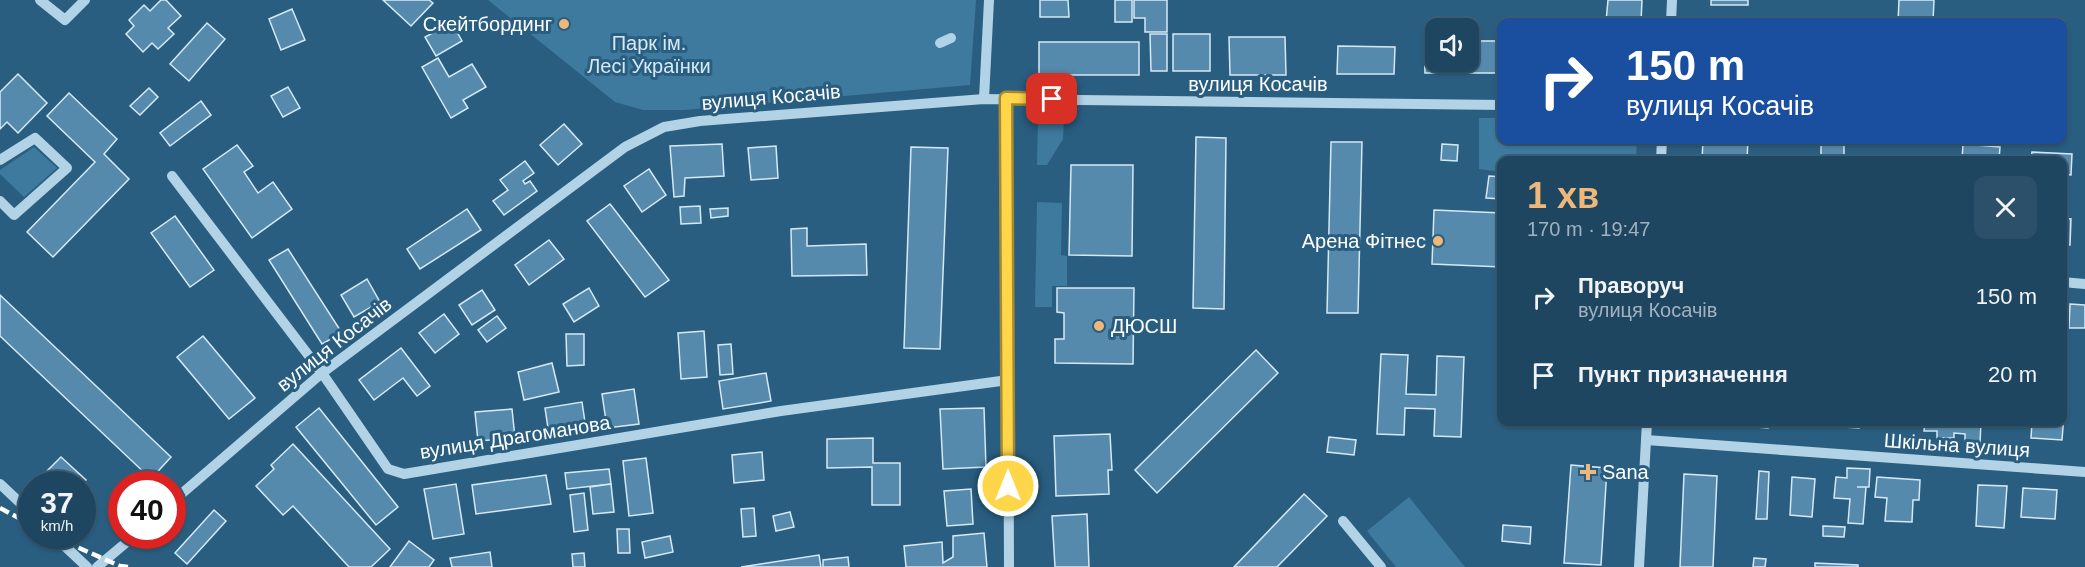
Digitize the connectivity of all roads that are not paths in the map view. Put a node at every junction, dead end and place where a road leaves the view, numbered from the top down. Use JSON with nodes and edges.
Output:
{"nodes":[{"id":1,"x":40,"y":0,"type":"edge"},
{"id":2,"x":85,"y":0,"type":"edge"},
{"id":3,"x":989,"y":0,"type":"edge"},
{"id":4,"x":1672,"y":0,"type":"edge"},
{"id":5,"x":1671,"y":18,"type":"edge"},
{"id":6,"x":951,"y":38,"type":"dead end"},
{"id":7,"x":940,"y":43,"type":"dead end"},
{"id":8,"x":1006,"y":98,"type":"junction"},
{"id":9,"x":984,"y":99,"type":"junction"},
{"id":10,"x":1497,"y":105,"type":"edge"},
{"id":11,"x":0,"y":160,"type":"edge"},
{"id":12,"x":172,"y":176,"type":"dead end"},
{"id":13,"x":0,"y":201,"type":"edge"},
{"id":14,"x":2067,"y":282,"type":"edge"},
{"id":15,"x":2085,"y":284,"type":"edge"},
{"id":16,"x":322,"y":373,"type":"junction"},
{"id":17,"x":1008,"y":380,"type":"junction"},
{"id":18,"x":1647,"y":426,"type":"edge"},
{"id":19,"x":1646,"y":440,"type":"junction"},
{"id":20,"x":2085,"y":472,"type":"edge"},
{"id":21,"x":0,"y":484,"type":"edge"},
{"id":22,"x":186,"y":490,"type":"edge"},
{"id":23,"x":18,"y":501,"type":"edge"},
{"id":24,"x":1343,"y":521,"type":"dead end"},
{"id":25,"x":68,"y":549,"type":"edge"},
{"id":26,"x":119,"y":549,"type":"edge"},
{"id":27,"x":87,"y":567,"type":"edge"},
{"id":28,"x":98,"y":567,"type":"edge"},
{"id":29,"x":1009,"y":567,"type":"edge"},
{"id":30,"x":1382,"y":567,"type":"edge"},
{"id":31,"x":1640,"y":567,"type":"edge"}],
"edges":[{"from":1,"to":2,"type":"street"},
{"from":3,"to":9,"type":"street"},
{"from":4,"to":5,"type":"street"},
{"from":6,"to":7,"type":"street"},
{"from":8,"to":9,"type":"street","name":"вулиця Косачів"},
{"from":8,"to":10,"type":"street","name":"вулиця Косачів"},
{"from":8,"to":17,"type":"street"},
{"from":9,"to":16,"type":"street","name":"вулиця Косачів"},
{"from":11,"to":13,"type":"street"},
{"from":12,"to":16,"type":"street","name":"вулиця Драгоманова"},
{"from":14,"to":15,"type":"street"},
{"from":16,"to":17,"type":"street","name":"вулиця Драгоманова"},
{"from":16,"to":22,"type":"street","name":"вулиця Косачів"},
{"from":17,"to":29,"type":"street"},
{"from":18,"to":19,"type":"street"},
{"from":19,"to":20,"type":"street","name":"Шкільна вулиця"},
{"from":19,"to":31,"type":"street"},
{"from":21,"to":23,"type":"street"},
{"from":24,"to":30,"type":"street"},
{"from":25,"to":27,"type":"street"},
{"from":26,"to":28,"type":"street"}]}
